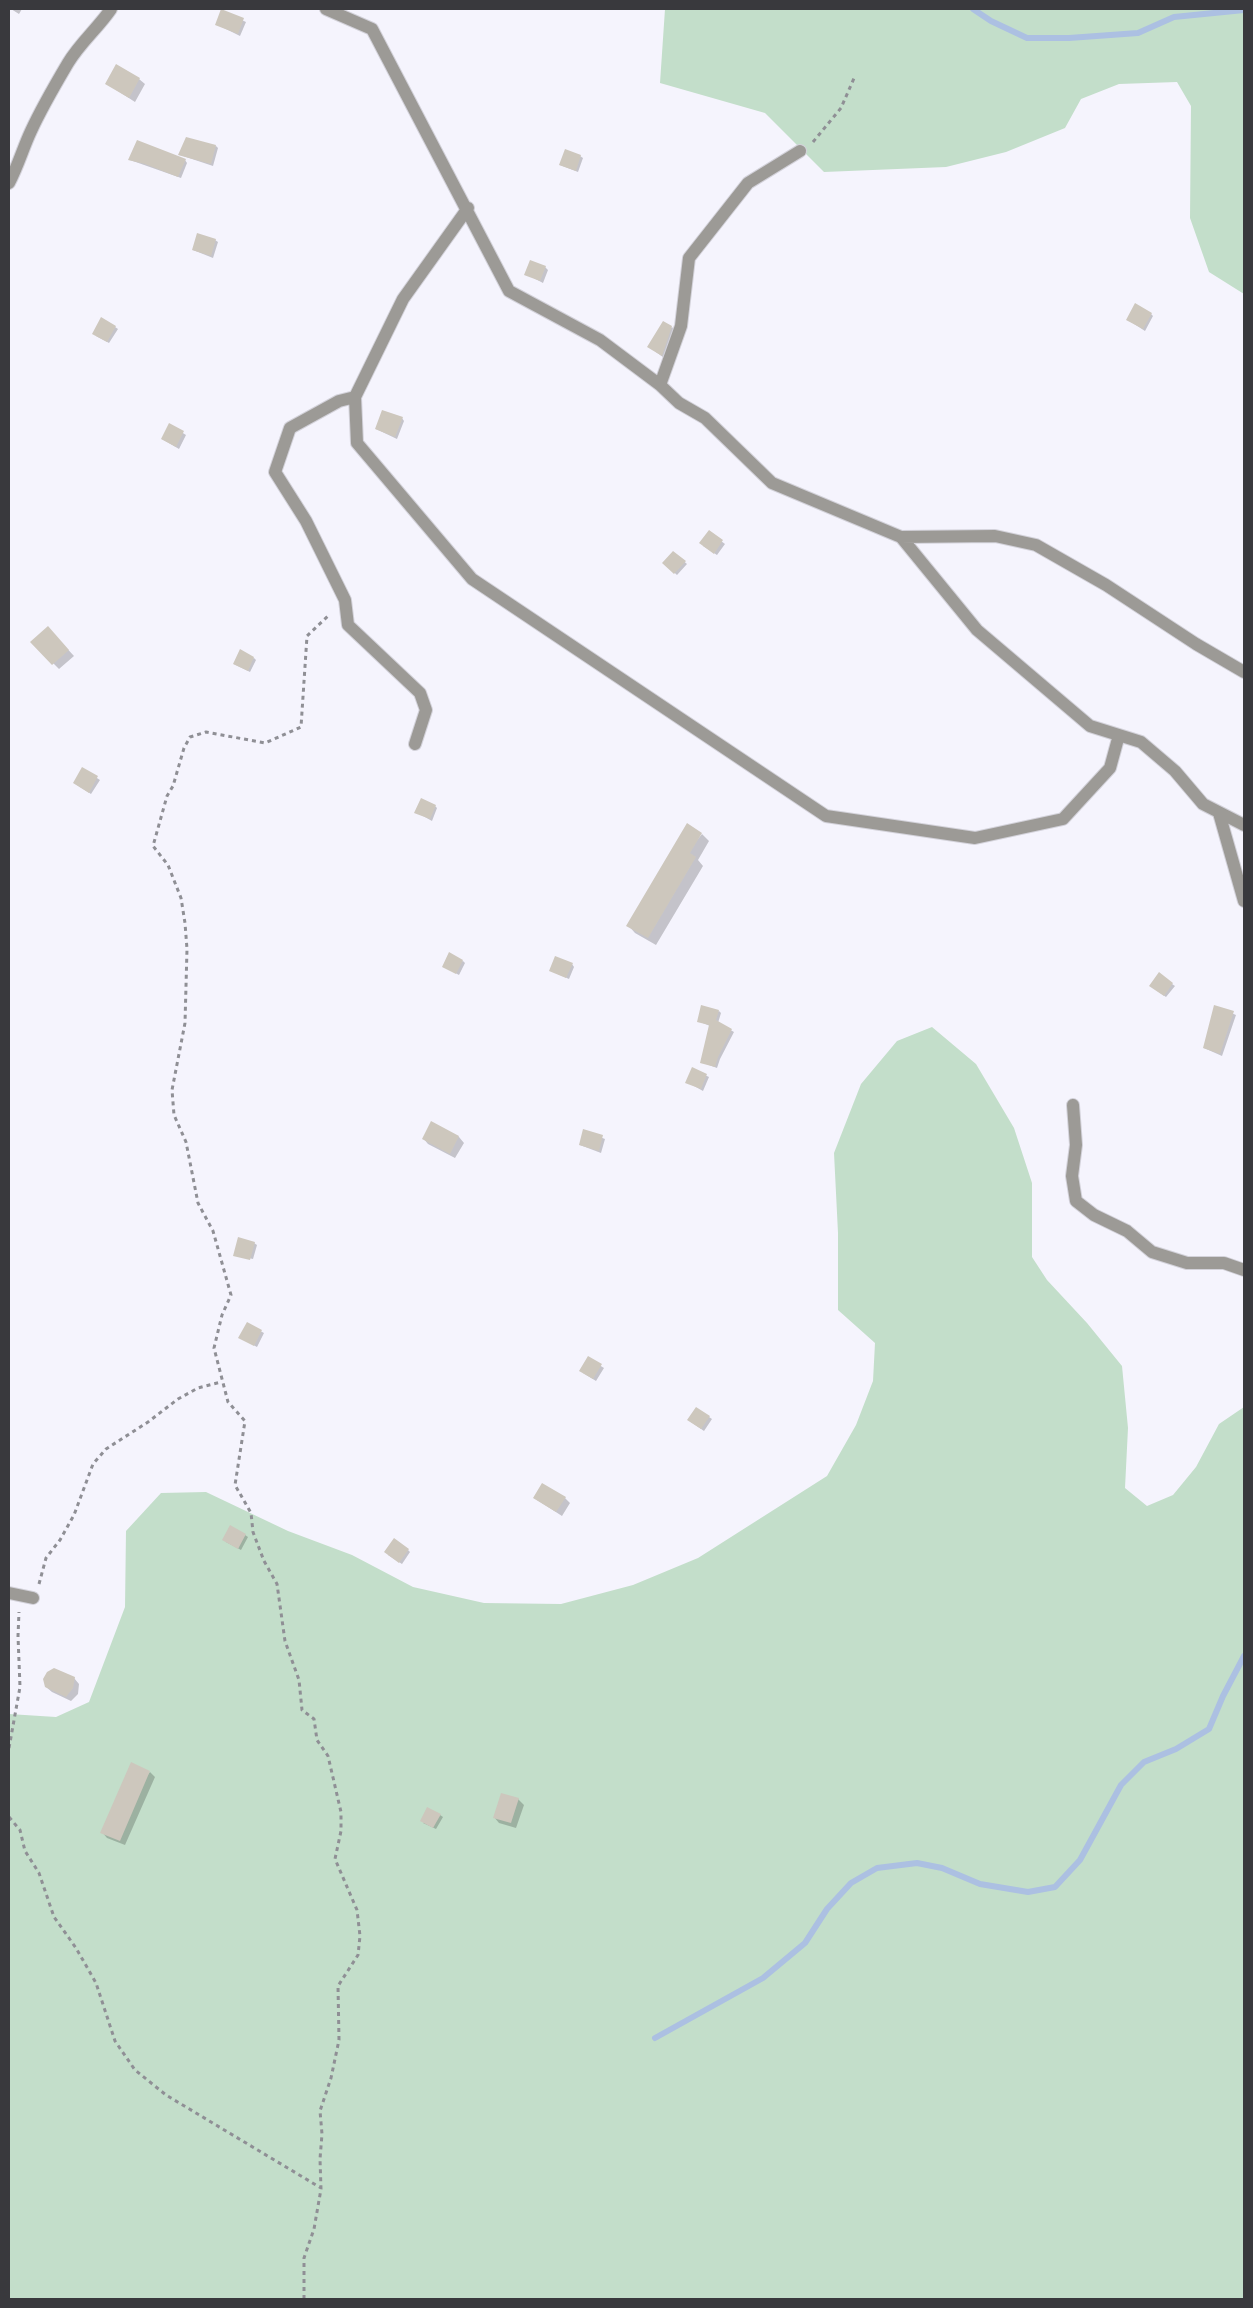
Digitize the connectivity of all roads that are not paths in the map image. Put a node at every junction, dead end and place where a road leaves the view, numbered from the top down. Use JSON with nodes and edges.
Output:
{"nodes":[{"id":1,"x":110,"y":9,"type":"edge"},
{"id":2,"x":326,"y":9,"type":"edge"},
{"id":3,"x":800,"y":151,"type":"road end"},
{"id":4,"x":9,"y":183,"type":"edge"},
{"id":5,"x":468,"y":208,"type":"junction"},
{"id":6,"x":660,"y":385,"type":"junction"},
{"id":7,"x":355,"y":397,"type":"junction"},
{"id":8,"x":901,"y":537,"type":"junction"},
{"id":9,"x":1244,"y":672,"type":"edge"},
{"id":10,"x":1119,"y":735,"type":"junction"},
{"id":11,"x":415,"y":744,"type":"dead end"},
{"id":12,"x":1219,"y":813,"type":"junction"},
{"id":13,"x":1244,"y":825,"type":"edge"},
{"id":14,"x":1244,"y":901,"type":"edge"},
{"id":15,"x":1072,"y":1105,"type":"dead end"},
{"id":16,"x":1244,"y":1270,"type":"edge"},
{"id":17,"x":9,"y":1593,"type":"edge"},
{"id":18,"x":33,"y":1598,"type":"road end"}],
"edges":[{"from":1,"to":4,"type":"street"},
{"from":2,"to":5,"type":"street"},
{"from":3,"to":6,"type":"street"},
{"from":5,"to":6,"type":"street"},
{"from":5,"to":7,"type":"street"},
{"from":6,"to":8,"type":"street"},
{"from":7,"to":10,"type":"street"},
{"from":7,"to":11,"type":"street"},
{"from":8,"to":9,"type":"street"},
{"from":8,"to":10,"type":"street"},
{"from":10,"to":12,"type":"street"},
{"from":12,"to":13,"type":"street"},
{"from":12,"to":14,"type":"street"},
{"from":15,"to":16,"type":"street"},
{"from":17,"to":18,"type":"street"}]}
